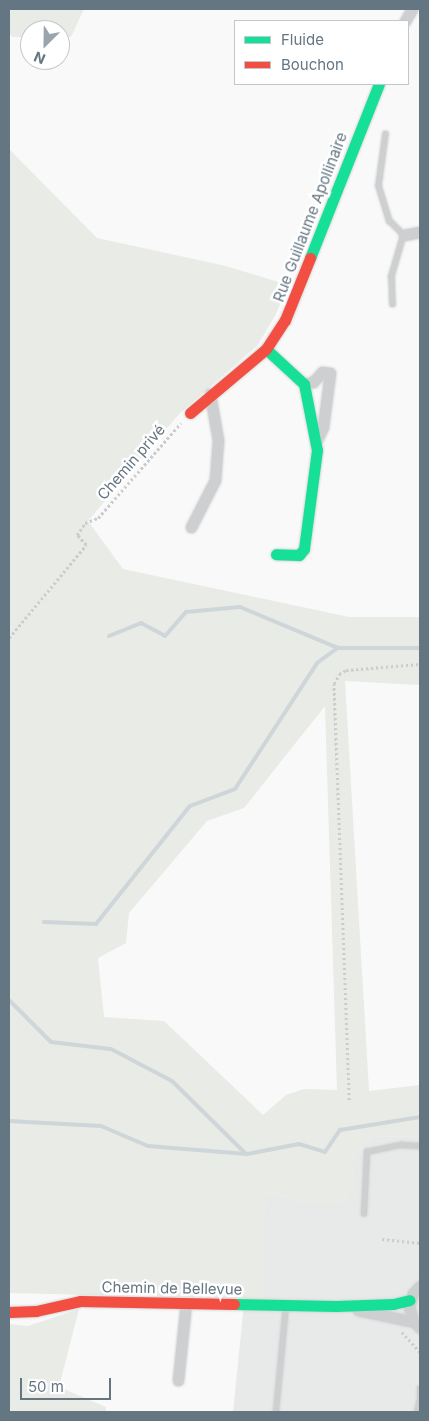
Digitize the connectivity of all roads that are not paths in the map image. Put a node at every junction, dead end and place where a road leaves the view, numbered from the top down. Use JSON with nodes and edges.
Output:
{"nodes":[{"id":1,"x":412,"y":9,"type":"edge"},
{"id":2,"x":406,"y":20,"type":"edge"},
{"id":3,"x":379,"y":85,"type":"edge"},
{"id":4,"x":386,"y":134,"type":"dead end"},
{"id":5,"x":420,"y":232,"type":"edge"},
{"id":6,"x":404,"y":235,"type":"junction"},
{"id":7,"x":393,"y":304,"type":"dead end"},
{"id":8,"x":266,"y":349,"type":"junction"},
{"id":9,"x":304,"y":384,"type":"junction"},
{"id":10,"x":210,"y":394,"type":"junction"},
{"id":11,"x":190,"y":413,"type":"road end"},
{"id":12,"x":316,"y":442,"type":"junction"},
{"id":13,"x":191,"y":527,"type":"dead end"},
{"id":14,"x":276,"y":554,"type":"dead end"},
{"id":15,"x":420,"y":1146,"type":"edge"},
{"id":16,"x":364,"y":1214,"type":"dead end"},
{"id":17,"x":420,"y":1286,"type":"edge"},
{"id":18,"x":410,"y":1300,"type":"junction"},
{"id":19,"x":186,"y":1303,"type":"junction"},
{"id":20,"x":286,"y":1304,"type":"junction"},
{"id":21,"x":336,"y":1306,"type":"junction"},
{"id":22,"x":9,"y":1312,"type":"edge"},
{"id":23,"x":417,"y":1325,"type":"edge"},
{"id":24,"x":178,"y":1380,"type":"dead end"},
{"id":25,"x":420,"y":1389,"type":"edge"},
{"id":26,"x":420,"y":1400,"type":"edge"},
{"id":27,"x":418,"y":1411,"type":"edge"},
{"id":28,"x":276,"y":1412,"type":"edge"}],
"edges":[{"from":1,"to":2,"type":"street"},
{"from":3,"to":8,"type":"street","name":"Rue Guillaume Apollinaire"},
{"from":4,"to":6,"type":"lane"},
{"from":5,"to":6,"type":"street"},
{"from":6,"to":7,"type":"lane"},
{"from":8,"to":9,"type":"street"},
{"from":8,"to":10,"type":"street","name":"Rue Guillaume Apollinaire"},
{"from":9,"to":12,"type":"street"},
{"from":9,"to":12,"type":"street"},
{"from":10,"to":11,"type":"street","name":"Rue Guillaume Apollinaire"},
{"from":10,"to":13,"type":"street"},
{"from":12,"to":14,"type":"street"},
{"from":15,"to":16,"type":"lane"},
{"from":17,"to":18,"type":"street"},
{"from":18,"to":21,"type":"street","name":"Chemin de Bellevue"},
{"from":18,"to":23,"type":"street"},
{"from":19,"to":20,"type":"street","name":"Chemin de Bellevue"},
{"from":19,"to":22,"type":"street","name":"Chemin de Bellevue"},
{"from":19,"to":24,"type":"street"},
{"from":20,"to":21,"type":"street","name":"Chemin de Bellevue"},
{"from":20,"to":28,"type":"lane"},
{"from":21,"to":23,"type":"street","name":"Chemin de Bellevue"},
{"from":25,"to":26,"type":"lane"},
{"from":26,"to":27,"type":"lane"}]}
